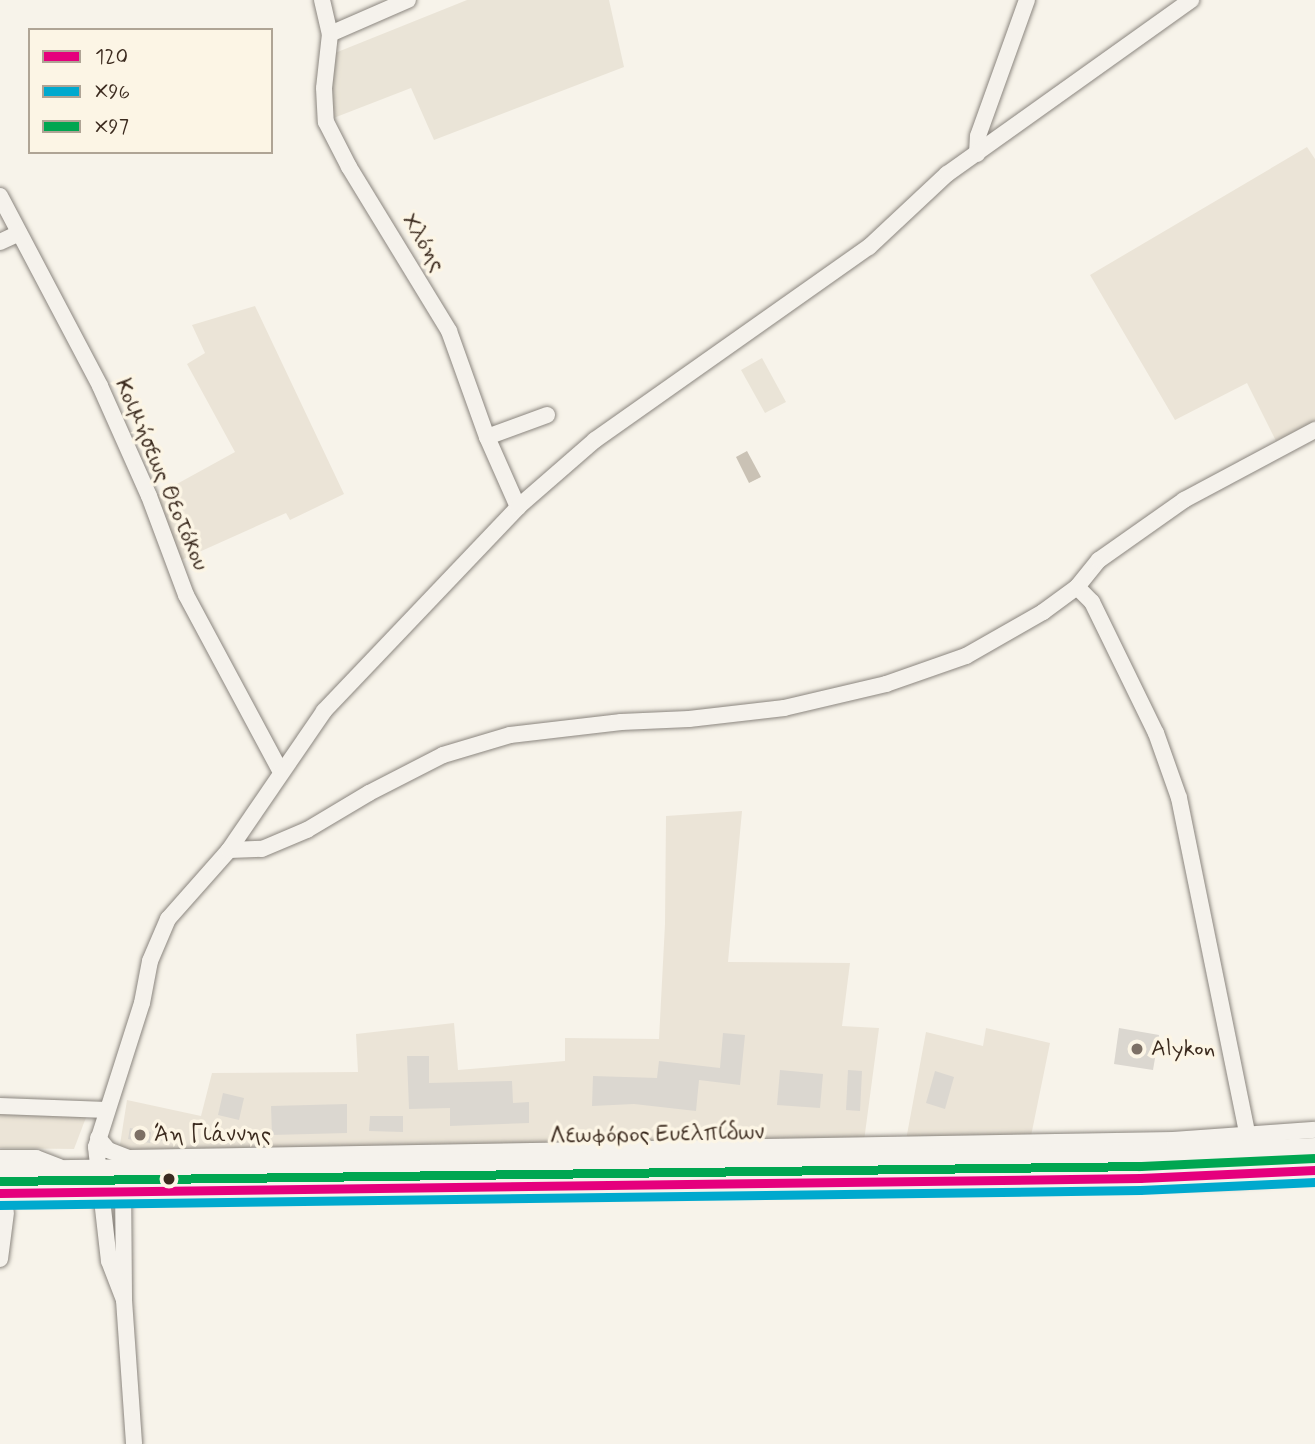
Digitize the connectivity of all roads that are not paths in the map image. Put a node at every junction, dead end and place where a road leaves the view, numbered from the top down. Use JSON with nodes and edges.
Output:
{"nodes":[{"id":1,"x":322,"y":0,"type":"edge"},
{"id":2,"x":408,"y":0,"type":"edge"},
{"id":3,"x":1027,"y":0,"type":"edge"},
{"id":4,"x":1191,"y":0,"type":"edge"},
{"id":5,"x":330,"y":34,"type":"junction"},
{"id":6,"x":977,"y":154,"type":"junction"},
{"id":7,"x":0,"y":196,"type":"edge"},
{"id":8,"x":19,"y":233,"type":"junction"},
{"id":9,"x":0,"y":242,"type":"edge"},
{"id":10,"x":547,"y":415,"type":"dead end"},
{"id":11,"x":1315,"y":430,"type":"edge"},
{"id":12,"x":486,"y":437,"type":"junction"},
{"id":13,"x":518,"y":507,"type":"junction"},
{"id":14,"x":1077,"y":587,"type":"junction"},
{"id":15,"x":281,"y":772,"type":"junction"},
{"id":16,"x":229,"y":850,"type":"junction"},
{"id":17,"x":0,"y":1106,"type":"edge"},
{"id":18,"x":107,"y":1110,"type":"junction"},
{"id":19,"x":1315,"y":1130,"type":"edge"},
{"id":20,"x":1248,"y":1137,"type":"junction"},
{"id":21,"x":98,"y":1138,"type":"junction"},
{"id":22,"x":1315,"y":1148,"type":"edge"},
{"id":23,"x":0,"y":1158,"type":"edge"},
{"id":24,"x":122,"y":1169,"type":"junction"},
{"id":25,"x":64,"y":1170,"type":"junction"},
{"id":26,"x":99,"y":1170,"type":"junction"},
{"id":27,"x":1315,"y":1170,"type":"edge"},
{"id":28,"x":0,"y":1171,"type":"edge"},
{"id":29,"x":112,"y":1193,"type":"junction"},
{"id":30,"x":3,"y":1202,"type":"edge"},
{"id":31,"x":0,"y":1259,"type":"edge"},
{"id":32,"x":134,"y":1444,"type":"edge"}],
"edges":[{"from":1,"to":5,"type":"street","name":"Χλόης"},
{"from":2,"to":5,"type":"street"},
{"from":3,"to":6,"type":"street"},
{"from":4,"to":6,"type":"street"},
{"from":5,"to":12,"type":"street","name":"Χλόης"},
{"from":6,"to":13,"type":"street"},
{"from":7,"to":8,"type":"street","name":"Κοιμήσεως Θεοτόκου"},
{"from":8,"to":9,"type":"street"},
{"from":8,"to":15,"type":"street","name":"Κοιμήσεως Θεοτόκου"},
{"from":10,"to":12,"type":"street"},
{"from":11,"to":14,"type":"street"},
{"from":12,"to":13,"type":"street","name":"Χλόης"},
{"from":13,"to":15,"type":"street"},
{"from":14,"to":16,"type":"street"},
{"from":14,"to":20,"type":"street"},
{"from":15,"to":16,"type":"street"},
{"from":16,"to":18,"type":"street"},
{"from":17,"to":18,"type":"street"},
{"from":18,"to":21,"type":"street"},
{"from":19,"to":20,"type":"street"},
{"from":20,"to":21,"type":"street"},
{"from":21,"to":26,"type":"street"},
{"from":22,"to":24,"type":"main road","name":"Λεωφόρος Ευελπίδων"},
{"from":23,"to":25,"type":"street"},
{"from":24,"to":26,"type":"main road","name":"Λεωφόρος Ευελπίδων"},
{"from":24,"to":29,"type":"street"},
{"from":25,"to":26,"type":"main road","name":"Λεωφόρος Ευελπίδων"},
{"from":25,"to":28,"type":"main road","name":"Λεωφόρος Ευελπίδων"},
{"from":26,"to":29,"type":"street"},
{"from":27,"to":29,"type":"main road"},
{"from":29,"to":30,"type":"main road"},
{"from":29,"to":32,"type":"street"},
{"from":30,"to":31,"type":"street"}]}
